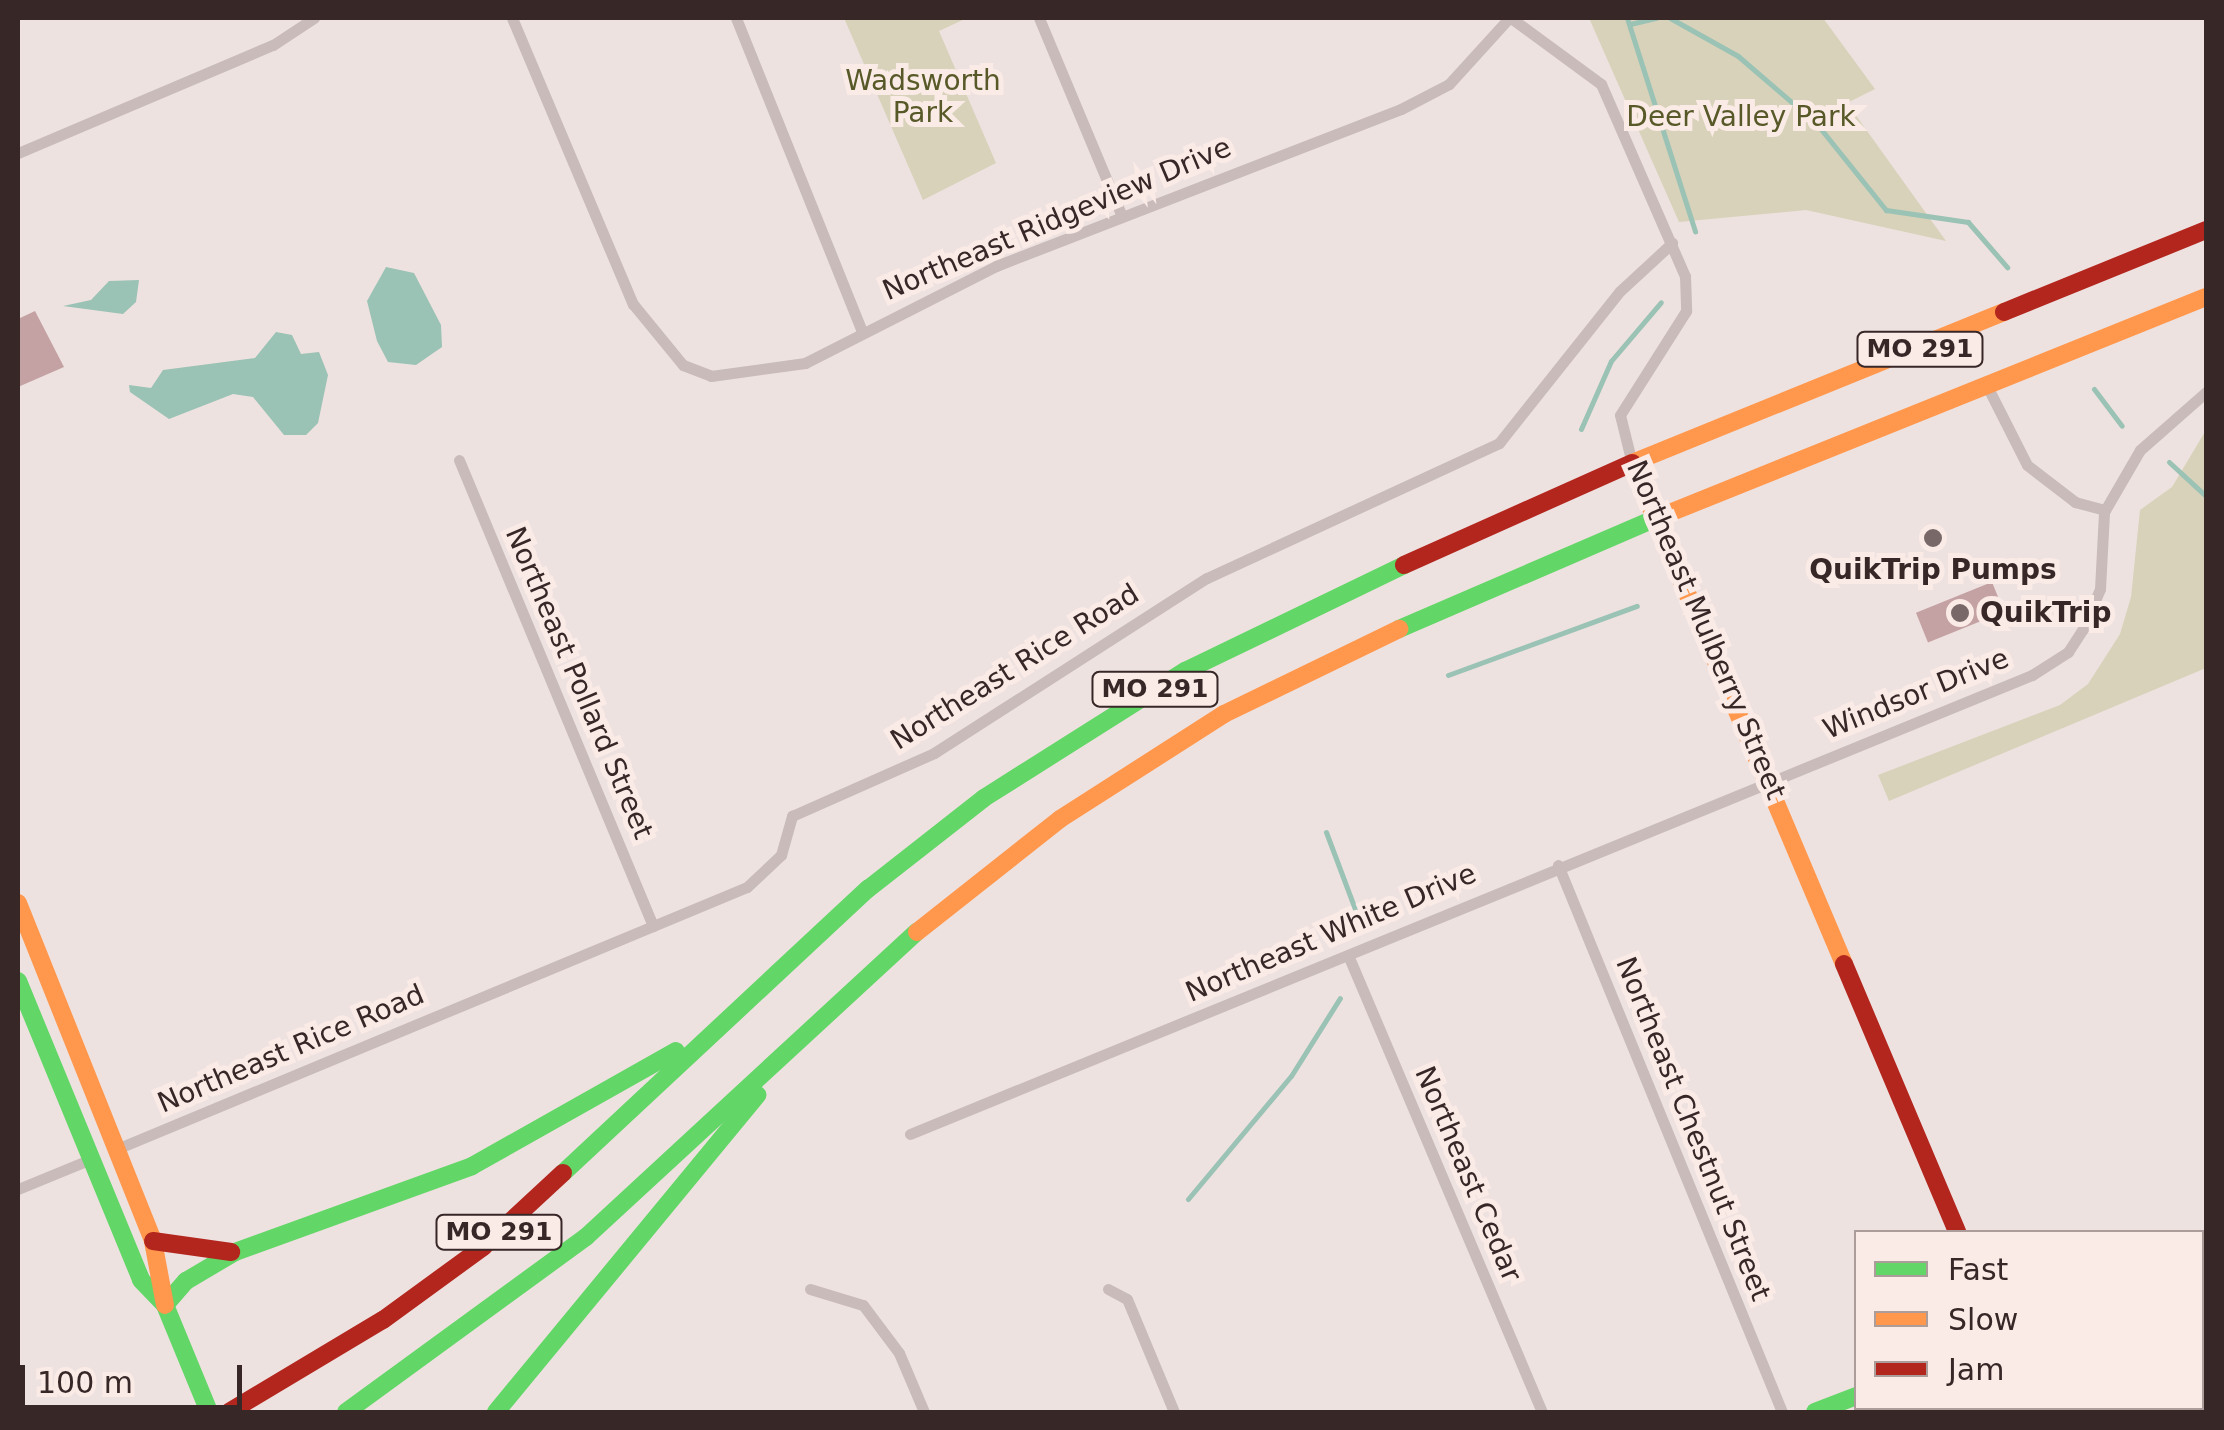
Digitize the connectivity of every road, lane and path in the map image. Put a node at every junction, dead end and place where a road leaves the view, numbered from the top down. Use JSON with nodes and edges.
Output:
{"nodes":[{"id":1,"x":314,"y":18,"type":"edge"},
{"id":2,"x":512,"y":18,"type":"edge"},
{"id":3,"x":736,"y":18,"type":"edge"},
{"id":4,"x":1039,"y":18,"type":"edge"},
{"id":5,"x":1510,"y":18,"type":"edge"},
{"id":6,"x":18,"y":153,"type":"edge"},
{"id":7,"x":1121,"y":214,"type":"junction"},
{"id":8,"x":2206,"y":230,"type":"edge"},
{"id":9,"x":1672,"y":243,"type":"junction"},
{"id":10,"x":2206,"y":297,"type":"edge"},
{"id":11,"x":861,"y":329,"type":"junction"},
{"id":12,"x":1988,"y":388,"type":"junction"},
{"id":13,"x":2206,"y":392,"type":"edge"},
{"id":14,"x":458,"y":460,"type":"dead end"},
{"id":15,"x":1632,"y":464,"type":"junction"},
{"id":16,"x":2105,"y":510,"type":"junction"},
{"id":17,"x":1657,"y":518,"type":"junction"},
{"id":18,"x":1770,"y":779,"type":"junction"},
{"id":19,"x":1558,"y":865,"type":"junction"},
{"id":20,"x":18,"y":903,"type":"edge"},
{"id":21,"x":653,"y":926,"type":"junction"},
{"id":22,"x":1348,"y":955,"type":"junction"},
{"id":23,"x":18,"y":981,"type":"edge"},
{"id":24,"x":834,"y":1005,"type":"junction"},
{"id":25,"x":737,"y":1009,"type":"junction"},
{"id":26,"x":77,"y":1124,"type":"junction"},
{"id":27,"x":910,"y":1134,"type":"dead end"},
{"id":28,"x":118,"y":1148,"type":"junction"},
{"id":29,"x":91,"y":1159,"type":"junction"},
{"id":30,"x":18,"y":1189,"type":"edge"},
{"id":31,"x":1956,"y":1230,"type":"edge"},
{"id":32,"x":153,"y":1241,"type":"junction"},
{"id":33,"x":235,"y":1252,"type":"junction"},
{"id":34,"x":810,"y":1289,"type":"dead end"},
{"id":35,"x":1108,"y":1289,"type":"dead end"},
{"id":36,"x":165,"y":1305,"type":"junction"},
{"id":37,"x":1854,"y":1397,"type":"edge"},
{"id":38,"x":209,"y":1412,"type":"edge"},
{"id":39,"x":229,"y":1412,"type":"edge"},
{"id":40,"x":346,"y":1412,"type":"edge"},
{"id":41,"x":496,"y":1412,"type":"edge"},
{"id":42,"x":924,"y":1412,"type":"edge"},
{"id":43,"x":1174,"y":1412,"type":"edge"},
{"id":44,"x":1542,"y":1412,"type":"edge"},
{"id":45,"x":1782,"y":1412,"type":"edge"},
{"id":46,"x":1815,"y":1412,"type":"edge"}],
"edges":[{"from":1,"to":6,"type":"street"},
{"from":2,"to":11,"type":"street","name":"Northeast Ridgeview Drive"},
{"from":3,"to":11,"type":"street"},
{"from":4,"to":7,"type":"street"},
{"from":5,"to":7,"type":"street","name":"Northeast Ridgeview Drive"},
{"from":5,"to":9,"type":"street","name":"Northeast Mulberry Street"},
{"from":7,"to":11,"type":"street","name":"Northeast Ridgeview Drive"},
{"from":8,"to":15,"type":"main road","number":"MO 291"},
{"from":9,"to":15,"type":"street","name":"Northeast Mulberry Street"},
{"from":9,"to":21,"type":"street","name":"Northeast Rice Road"},
{"from":10,"to":12,"type":"main road","number":"MO 291"},
{"from":12,"to":16,"type":"street"},
{"from":12,"to":17,"type":"main road","number":"MO 291"},
{"from":13,"to":16,"type":"street","name":"Windsor Drive"},
{"from":14,"to":21,"type":"street","name":"Northeast Pollard Street"},
{"from":15,"to":17,"type":"main road","name":"Northeast Mulberry Street"},
{"from":15,"to":25,"type":"main road","number":"MO 291"},
{"from":16,"to":18,"type":"street","name":"Windsor Drive"},
{"from":17,"to":18,"type":"main road","name":"Northeast Mulberry Street"},
{"from":17,"to":24,"type":"main road","number":"MO 291"},
{"from":18,"to":19,"type":"street","name":"Northeast White Drive"},
{"from":18,"to":31,"type":"main road","name":"Northeast Mulberry Street"},
{"from":19,"to":22,"type":"street","name":"Northeast White Drive"},
{"from":19,"to":45,"type":"street","name":"Northeast Chestnut Street"},
{"from":20,"to":28,"type":"main road"},
{"from":21,"to":28,"type":"street","name":"Northeast Rice Road"},
{"from":22,"to":27,"type":"street","name":"Northeast White Drive"},
{"from":22,"to":44,"type":"street","name":"Northeast Cedar"},
{"from":23,"to":26,"type":"main road"},
{"from":24,"to":40,"type":"main road","number":"MO 291"},
{"from":24,"to":41,"type":"main road"},
{"from":25,"to":33,"type":"main road"},
{"from":25,"to":39,"type":"main road","number":"MO 291"},
{"from":26,"to":28,"type":"main road"},
{"from":26,"to":29,"type":"main road"},
{"from":28,"to":32,"type":"main road"},
{"from":29,"to":30,"type":"street"},
{"from":29,"to":36,"type":"main road"},
{"from":32,"to":33,"type":"main road"},
{"from":32,"to":36,"type":"main road"},
{"from":33,"to":36,"type":"main road"},
{"from":34,"to":42,"type":"street"},
{"from":35,"to":43,"type":"street"},
{"from":36,"to":38,"type":"main road"},
{"from":37,"to":46,"type":"main road"}]}
